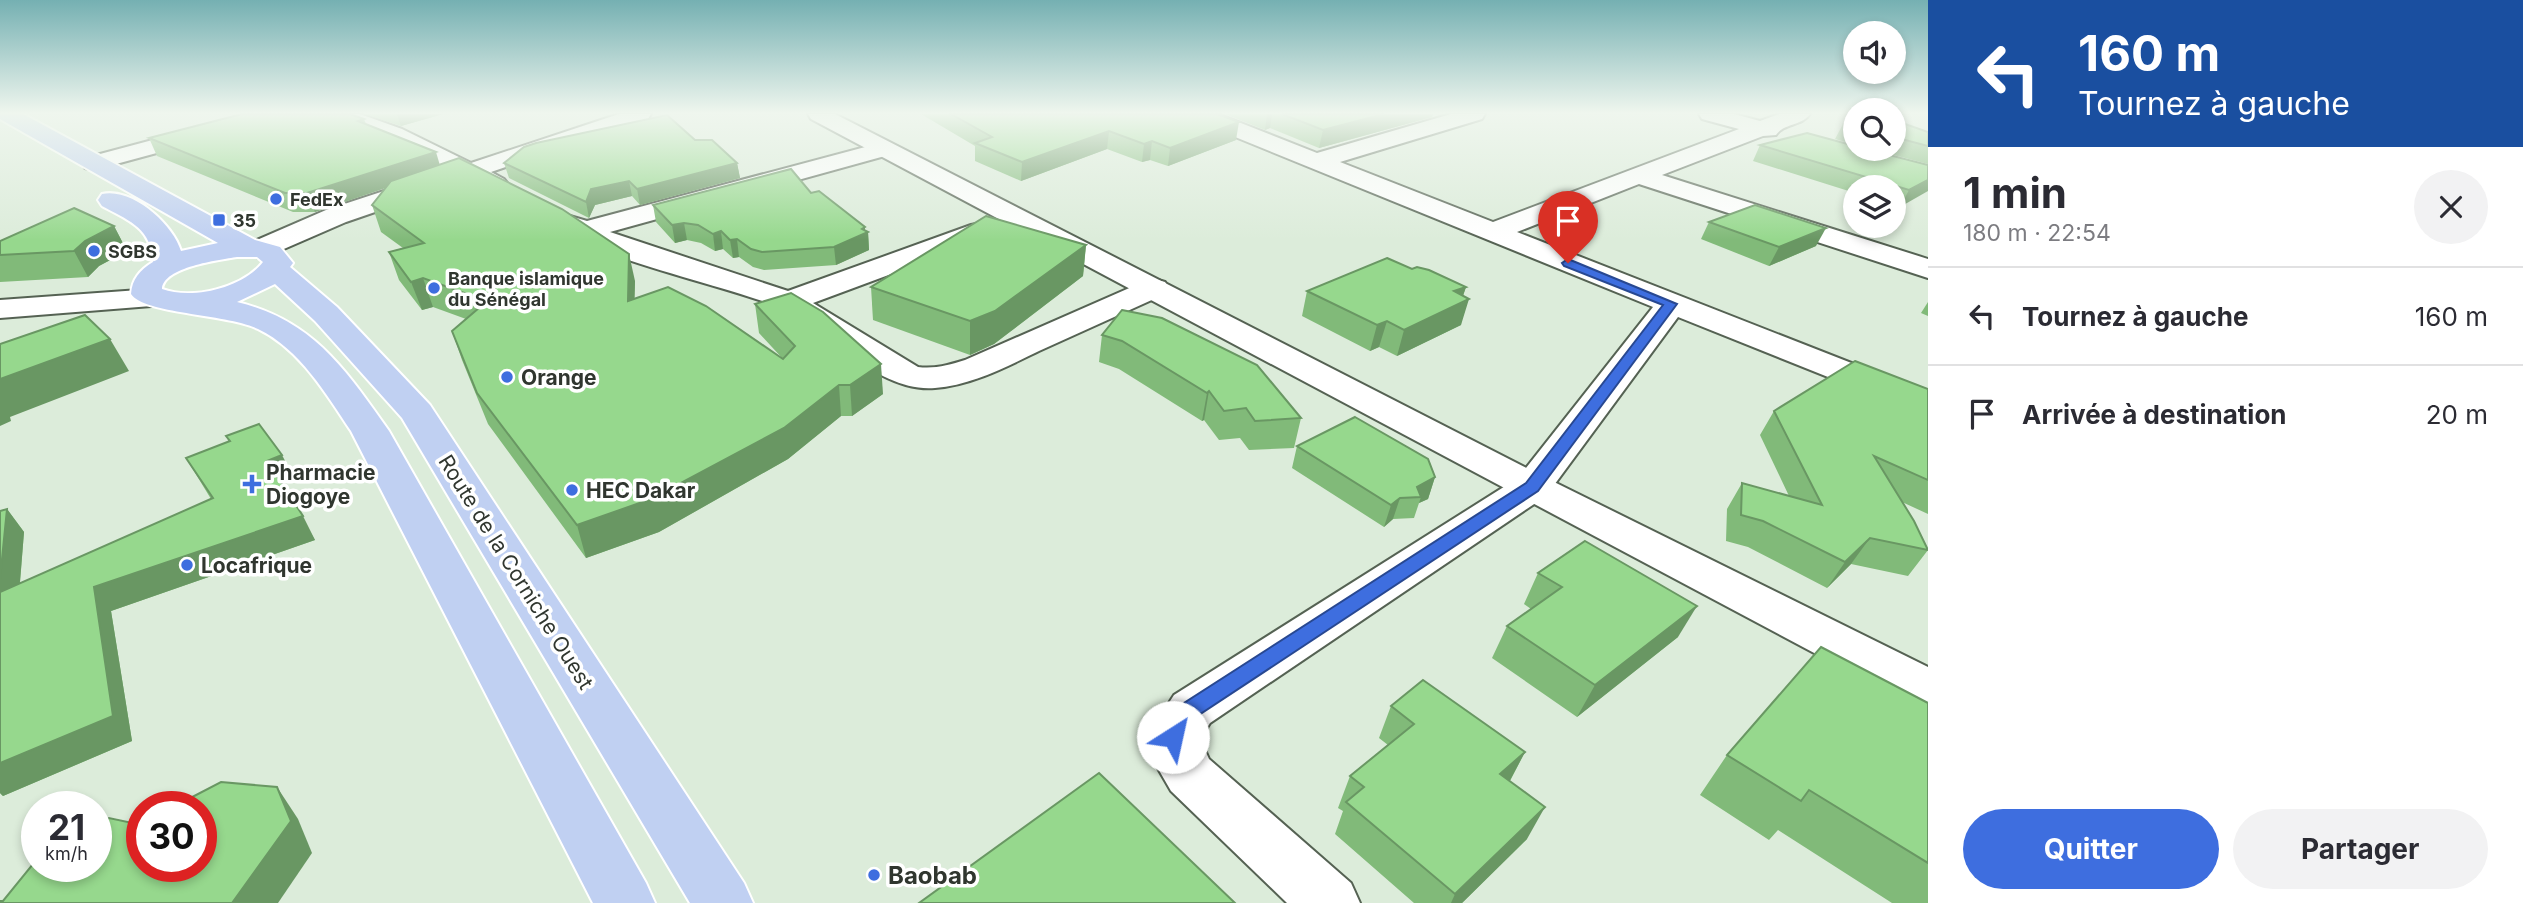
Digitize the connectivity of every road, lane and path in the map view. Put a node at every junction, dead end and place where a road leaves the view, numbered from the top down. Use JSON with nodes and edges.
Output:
{"nodes":[{"id":1,"x":35,"y":156,"type":"edge"},
{"id":2,"x":82,"y":156,"type":"edge"},
{"id":3,"x":119,"y":156,"type":"edge"},
{"id":4,"x":437,"y":156,"type":"edge"},
{"id":5,"x":519,"y":156,"type":"edge"},
{"id":6,"x":858,"y":156,"type":"edge"},
{"id":7,"x":898,"y":156,"type":"edge"},
{"id":8,"x":1304,"y":156,"type":"edge"},
{"id":9,"x":1331,"y":156,"type":"edge"},
{"id":10,"x":1688,"y":156,"type":"edge"},
{"id":11,"x":1316,"y":161,"type":"junction"},
{"id":12,"x":94,"y":163,"type":"junction"},
{"id":13,"x":470,"y":173,"type":"junction"},
{"id":14,"x":1636,"y":175,"type":"junction"},
{"id":15,"x":516,"y":194,"type":"edge"},
{"id":16,"x":545,"y":211,"type":"edge"},
{"id":17,"x":1019,"y":217,"type":"junction"},
{"id":18,"x":583,"y":231,"type":"junction"},
{"id":19,"x":1491,"y":232,"type":"junction"},
{"id":20,"x":261,"y":256,"type":"junction"},
{"id":21,"x":1928,"y":270,"type":"edge"},
{"id":22,"x":166,"y":285,"type":"junction"},
{"id":23,"x":1154,"y":288,"type":"junction"},
{"id":24,"x":789,"y":301,"type":"junction"},
{"id":25,"x":1671,"y":304,"type":"junction"},
{"id":26,"x":0,"y":309,"type":"edge"},
{"id":27,"x":1928,"y":406,"type":"edge"},
{"id":28,"x":1532,"y":487,"type":"junction"},
{"id":29,"x":1928,"y":690,"type":"edge"},
{"id":30,"x":625,"y":903,"type":"edge"},
{"id":31,"x":723,"y":903,"type":"edge"},
{"id":32,"x":1330,"y":903,"type":"edge"}],
"edges":[{"from":1,"to":22,"type":"highway"},
{"from":2,"to":12,"type":"highway","name":"Route de la Corniche Ouest"},
{"from":3,"to":12,"type":"street"},
{"from":4,"to":13,"type":"street"},
{"from":5,"to":13,"type":"street"},
{"from":6,"to":18,"type":"street"},
{"from":7,"to":17,"type":"street"},
{"from":8,"to":11,"type":"street"},
{"from":9,"to":11,"type":"street"},
{"from":10,"to":14,"type":"street"},
{"from":11,"to":19,"type":"street"},
{"from":12,"to":20,"type":"highway","name":"Route de la Corniche Ouest"},
{"from":13,"to":15,"type":"street"},
{"from":13,"to":20,"type":"street"},
{"from":14,"to":19,"type":"street"},
{"from":14,"to":21,"type":"street"},
{"from":16,"to":18,"type":"street"},
{"from":17,"to":23,"type":"street"},
{"from":17,"to":24,"type":"street"},
{"from":18,"to":24,"type":"street"},
{"from":19,"to":25,"type":"street"},
{"from":20,"to":22,"type":"highway"},
{"from":20,"to":22,"type":"highway"},
{"from":20,"to":31,"type":"highway","name":"Route de la Corniche Ouest"},
{"from":22,"to":26,"type":"street"},
{"from":22,"to":30,"type":"highway"},
{"from":23,"to":24,"type":"street"},
{"from":23,"to":28,"type":"street"},
{"from":25,"to":27,"type":"street"},
{"from":25,"to":28,"type":"street"},
{"from":28,"to":29,"type":"street"},
{"from":28,"to":32,"type":"street"}]}
